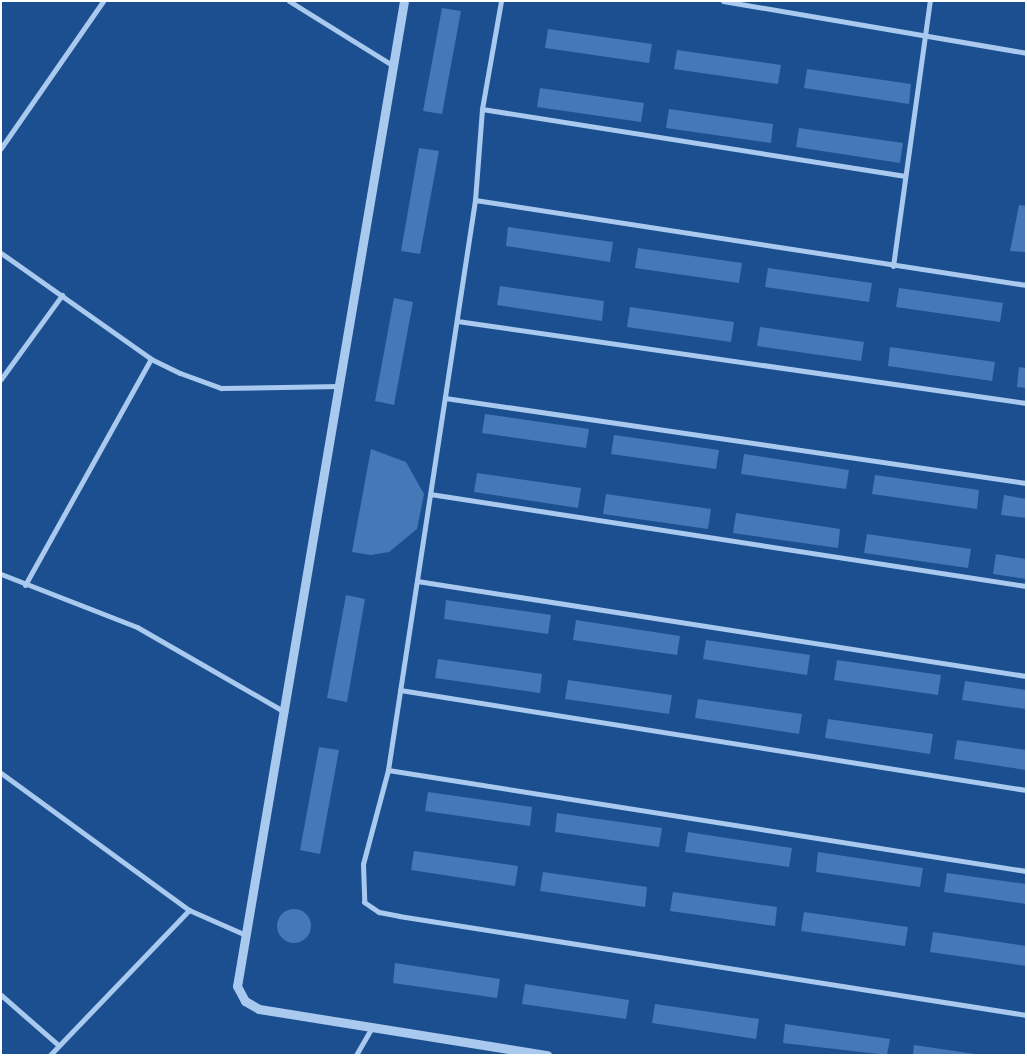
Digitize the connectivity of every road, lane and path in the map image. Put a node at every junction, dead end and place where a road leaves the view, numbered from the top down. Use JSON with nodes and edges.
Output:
{"nodes":[{"id":1,"x":103,"y":1,"type":"edge"},
{"id":2,"x":288,"y":1,"type":"edge"},
{"id":3,"x":404,"y":1,"type":"edge"},
{"id":4,"x":501,"y":1,"type":"edge"},
{"id":5,"x":723,"y":1,"type":"edge"},
{"id":6,"x":930,"y":1,"type":"edge"},
{"id":7,"x":925,"y":37,"type":"junction"},
{"id":8,"x":1026,"y":53,"type":"edge"},
{"id":9,"x":394,"y":66,"type":"junction"},
{"id":10,"x":482,"y":109,"type":"junction"},
{"id":11,"x":1,"y":148,"type":"edge"},
{"id":12,"x":904,"y":176,"type":"junction"},
{"id":13,"x":476,"y":200,"type":"junction"},
{"id":14,"x":1,"y":253,"type":"edge"},
{"id":15,"x":893,"y":266,"type":"junction"},
{"id":16,"x":1026,"y":285,"type":"edge"},
{"id":17,"x":62,"y":295,"type":"junction"},
{"id":18,"x":457,"y":322,"type":"junction"},
{"id":19,"x":151,"y":359,"type":"junction"},
{"id":20,"x":1,"y":379,"type":"edge"},
{"id":21,"x":340,"y":386,"type":"junction"},
{"id":22,"x":445,"y":398,"type":"junction"},
{"id":23,"x":1026,"y":403,"type":"edge"},
{"id":24,"x":1026,"y":483,"type":"edge"},
{"id":25,"x":430,"y":494,"type":"junction"},
{"id":26,"x":1,"y":574,"type":"edge"},
{"id":27,"x":417,"y":580,"type":"junction"},
{"id":28,"x":25,"y":585,"type":"junction"},
{"id":29,"x":1026,"y":586,"type":"edge"},
{"id":30,"x":1026,"y":676,"type":"edge"},
{"id":31,"x":400,"y":690,"type":"junction"},
{"id":32,"x":285,"y":712,"type":"junction"},
{"id":33,"x":388,"y":770,"type":"junction"},
{"id":34,"x":1,"y":773,"type":"edge"},
{"id":35,"x":1026,"y":790,"type":"edge"},
{"id":36,"x":1026,"y":871,"type":"edge"},
{"id":37,"x":189,"y":910,"type":"junction"},
{"id":38,"x":247,"y":936,"type":"junction"},
{"id":39,"x":1,"y":994,"type":"edge"},
{"id":40,"x":1026,"y":1015,"type":"edge"},
{"id":41,"x":373,"y":1025,"type":"junction"},
{"id":42,"x":57,"y":1044,"type":"junction"},
{"id":43,"x":525,"y":1053,"type":"edge"},
{"id":44,"x":50,"y":1055,"type":"edge"},
{"id":45,"x":356,"y":1055,"type":"edge"},
{"id":46,"x":547,"y":1055,"type":"edge"}],
"edges":[{"from":1,"to":11,"type":"street"},
{"from":2,"to":9,"type":"street"},
{"from":3,"to":9,"type":"street"},
{"from":4,"to":10,"type":"street"},
{"from":5,"to":7,"type":"street"},
{"from":6,"to":7,"type":"street"},
{"from":7,"to":8,"type":"street"},
{"from":7,"to":12,"type":"street"},
{"from":9,"to":21,"type":"street"},
{"from":10,"to":12,"type":"street"},
{"from":10,"to":13,"type":"street"},
{"from":12,"to":15,"type":"street"},
{"from":13,"to":15,"type":"street"},
{"from":13,"to":18,"type":"street"},
{"from":14,"to":17,"type":"street"},
{"from":15,"to":16,"type":"street"},
{"from":17,"to":19,"type":"street"},
{"from":17,"to":20,"type":"street"},
{"from":18,"to":22,"type":"street"},
{"from":18,"to":23,"type":"street"},
{"from":19,"to":21,"type":"street"},
{"from":19,"to":28,"type":"street"},
{"from":21,"to":32,"type":"street"},
{"from":22,"to":24,"type":"street"},
{"from":22,"to":25,"type":"street"},
{"from":25,"to":27,"type":"street"},
{"from":25,"to":29,"type":"street"},
{"from":26,"to":28,"type":"street"},
{"from":27,"to":30,"type":"street"},
{"from":27,"to":31,"type":"street"},
{"from":28,"to":32,"type":"street"},
{"from":31,"to":33,"type":"street"},
{"from":31,"to":35,"type":"street"},
{"from":32,"to":38,"type":"street"},
{"from":33,"to":36,"type":"street"},
{"from":33,"to":40,"type":"street"},
{"from":34,"to":37,"type":"street"},
{"from":37,"to":38,"type":"street"},
{"from":37,"to":42,"type":"street"},
{"from":38,"to":41,"type":"street"},
{"from":39,"to":42,"type":"street"},
{"from":41,"to":43,"type":"street"},
{"from":41,"to":45,"type":"street"},
{"from":42,"to":44,"type":"street"},
{"from":43,"to":46,"type":"street"}]}
